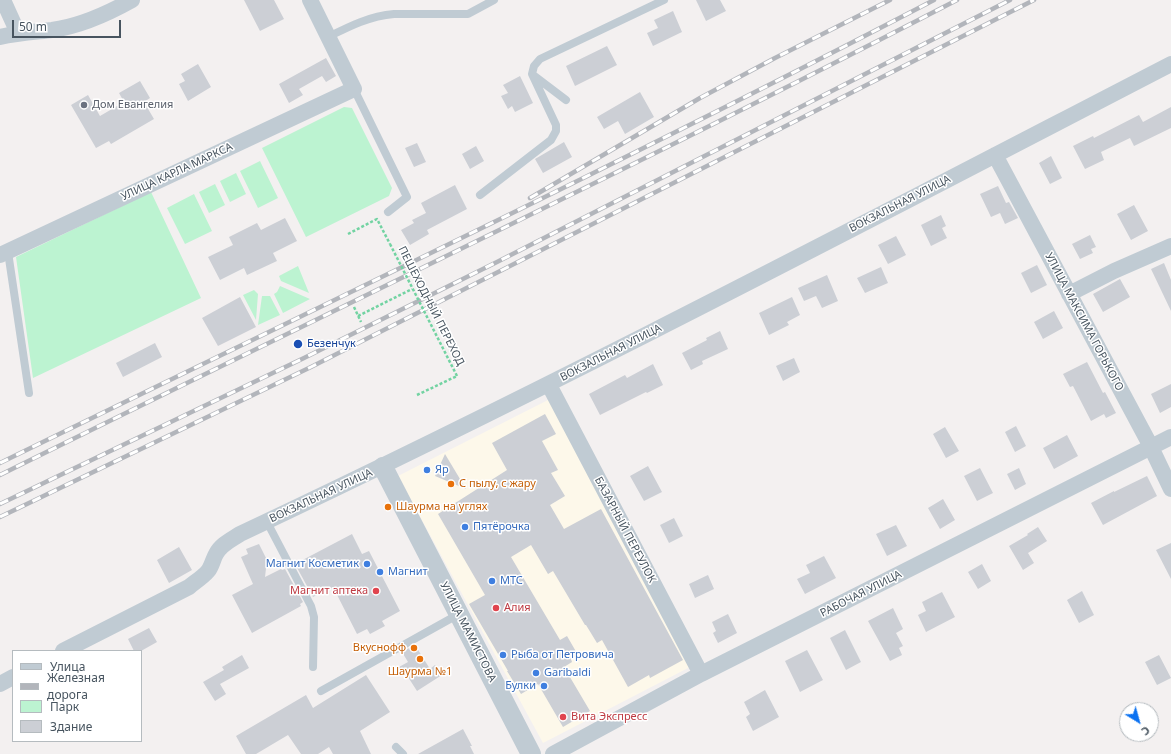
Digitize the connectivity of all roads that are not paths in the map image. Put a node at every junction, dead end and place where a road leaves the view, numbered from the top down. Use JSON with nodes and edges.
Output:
{"nodes":[{"id":1,"x":3,"y":0,"type":"edge"},
{"id":2,"x":132,"y":0,"type":"edge"},
{"id":3,"x":310,"y":0,"type":"edge"},
{"id":4,"x":494,"y":0,"type":"edge"},
{"id":5,"x":664,"y":0,"type":"edge"},
{"id":6,"x":18,"y":33,"type":"junction"},
{"id":7,"x":328,"y":36,"type":"junction"},
{"id":8,"x":0,"y":37,"type":"edge"},
{"id":9,"x":1171,"y":64,"type":"edge"},
{"id":10,"x":532,"y":74,"type":"junction"},
{"id":11,"x":354,"y":89,"type":"junction"},
{"id":12,"x":566,"y":100,"type":"dead end"},
{"id":13,"x":995,"y":155,"type":"junction"},
{"id":14,"x":480,"y":195,"type":"dead end"},
{"id":15,"x":388,"y":212,"type":"dead end"},
{"id":16,"x":1171,"y":246,"type":"edge"},
{"id":17,"x":4,"y":254,"type":"edge"},
{"id":18,"x":1069,"y":294,"type":"junction"},
{"id":19,"x":549,"y":385,"type":"junction"},
{"id":20,"x":29,"y":393,"type":"dead end"},
{"id":21,"x":1171,"y":437,"type":"edge"},
{"id":22,"x":1150,"y":447,"type":"junction"},
{"id":23,"x":383,"y":467,"type":"junction"},
{"id":24,"x":1171,"y":489,"type":"edge"},
{"id":25,"x":267,"y":522,"type":"junction"},
{"id":26,"x":459,"y":614,"type":"junction"},
{"id":27,"x":65,"y":650,"type":"edge"},
{"id":28,"x":313,"y":667,"type":"dead end"},
{"id":29,"x":702,"y":674,"type":"junction"},
{"id":30,"x":12,"y":678,"type":"edge"},
{"id":31,"x":0,"y":684,"type":"edge"},
{"id":32,"x":321,"y":691,"type":"dead end"},
{"id":33,"x":396,"y":747,"type":"dead end"},
{"id":34,"x":403,"y":754,"type":"edge"},
{"id":35,"x":531,"y":754,"type":"edge"},
{"id":36,"x":553,"y":754,"type":"edge"}],
"edges":[{"from":1,"to":6,"type":"street"},
{"from":2,"to":6,"type":"street"},
{"from":3,"to":7,"type":"street"},
{"from":4,"to":7,"type":"lane"},
{"from":5,"to":10,"type":"lane"},
{"from":6,"to":8,"type":"street"},
{"from":7,"to":11,"type":"street"},
{"from":9,"to":13,"type":"street","name":"ВОКЗАЛЬНАЯ УЛИЦА"},
{"from":10,"to":12,"type":"lane"},
{"from":10,"to":14,"type":"lane"},
{"from":11,"to":15,"type":"lane"},
{"from":11,"to":17,"type":"street","name":"УЛИЦА КАРЛА МАРКСА"},
{"from":13,"to":18,"type":"street","name":"УЛИЦА МАКСИМА ГОРЬКОГО"},
{"from":13,"to":19,"type":"street","name":"ВОКЗАЛЬНАЯ УЛИЦА"},
{"from":16,"to":18,"type":"street"},
{"from":17,"to":20,"type":"lane"},
{"from":18,"to":22,"type":"street","name":"УЛИЦА МАКСИМА ГОРЬКОГО"},
{"from":19,"to":23,"type":"street","name":"ВОКЗАЛЬНАЯ УЛИЦА"},
{"from":19,"to":29,"type":"street","name":"БАЗАРНЫЙ ПЕРЕУЛОК"},
{"from":21,"to":22,"type":"street","name":"РАБОЧАЯ УЛИЦА"},
{"from":22,"to":24,"type":"street","name":"УЛИЦА МАКСИМА ГОРЬКОГО"},
{"from":22,"to":29,"type":"street","name":"РАБОЧАЯ УЛИЦА"},
{"from":23,"to":25,"type":"street","name":"ВОКЗАЛЬНАЯ УЛИЦА"},
{"from":23,"to":26,"type":"street","name":"УЛИЦА МАМИСТОВА"},
{"from":25,"to":27,"type":"street","name":"ВОКЗАЛЬНАЯ УЛИЦА"},
{"from":25,"to":28,"type":"lane"},
{"from":26,"to":32,"type":"lane"},
{"from":26,"to":35,"type":"street","name":"УЛИЦА МАМИСТОВА"},
{"from":29,"to":36,"type":"street","name":"РАБОЧАЯ УЛИЦА"},
{"from":30,"to":31,"type":"street"},
{"from":33,"to":34,"type":"lane"}]}
